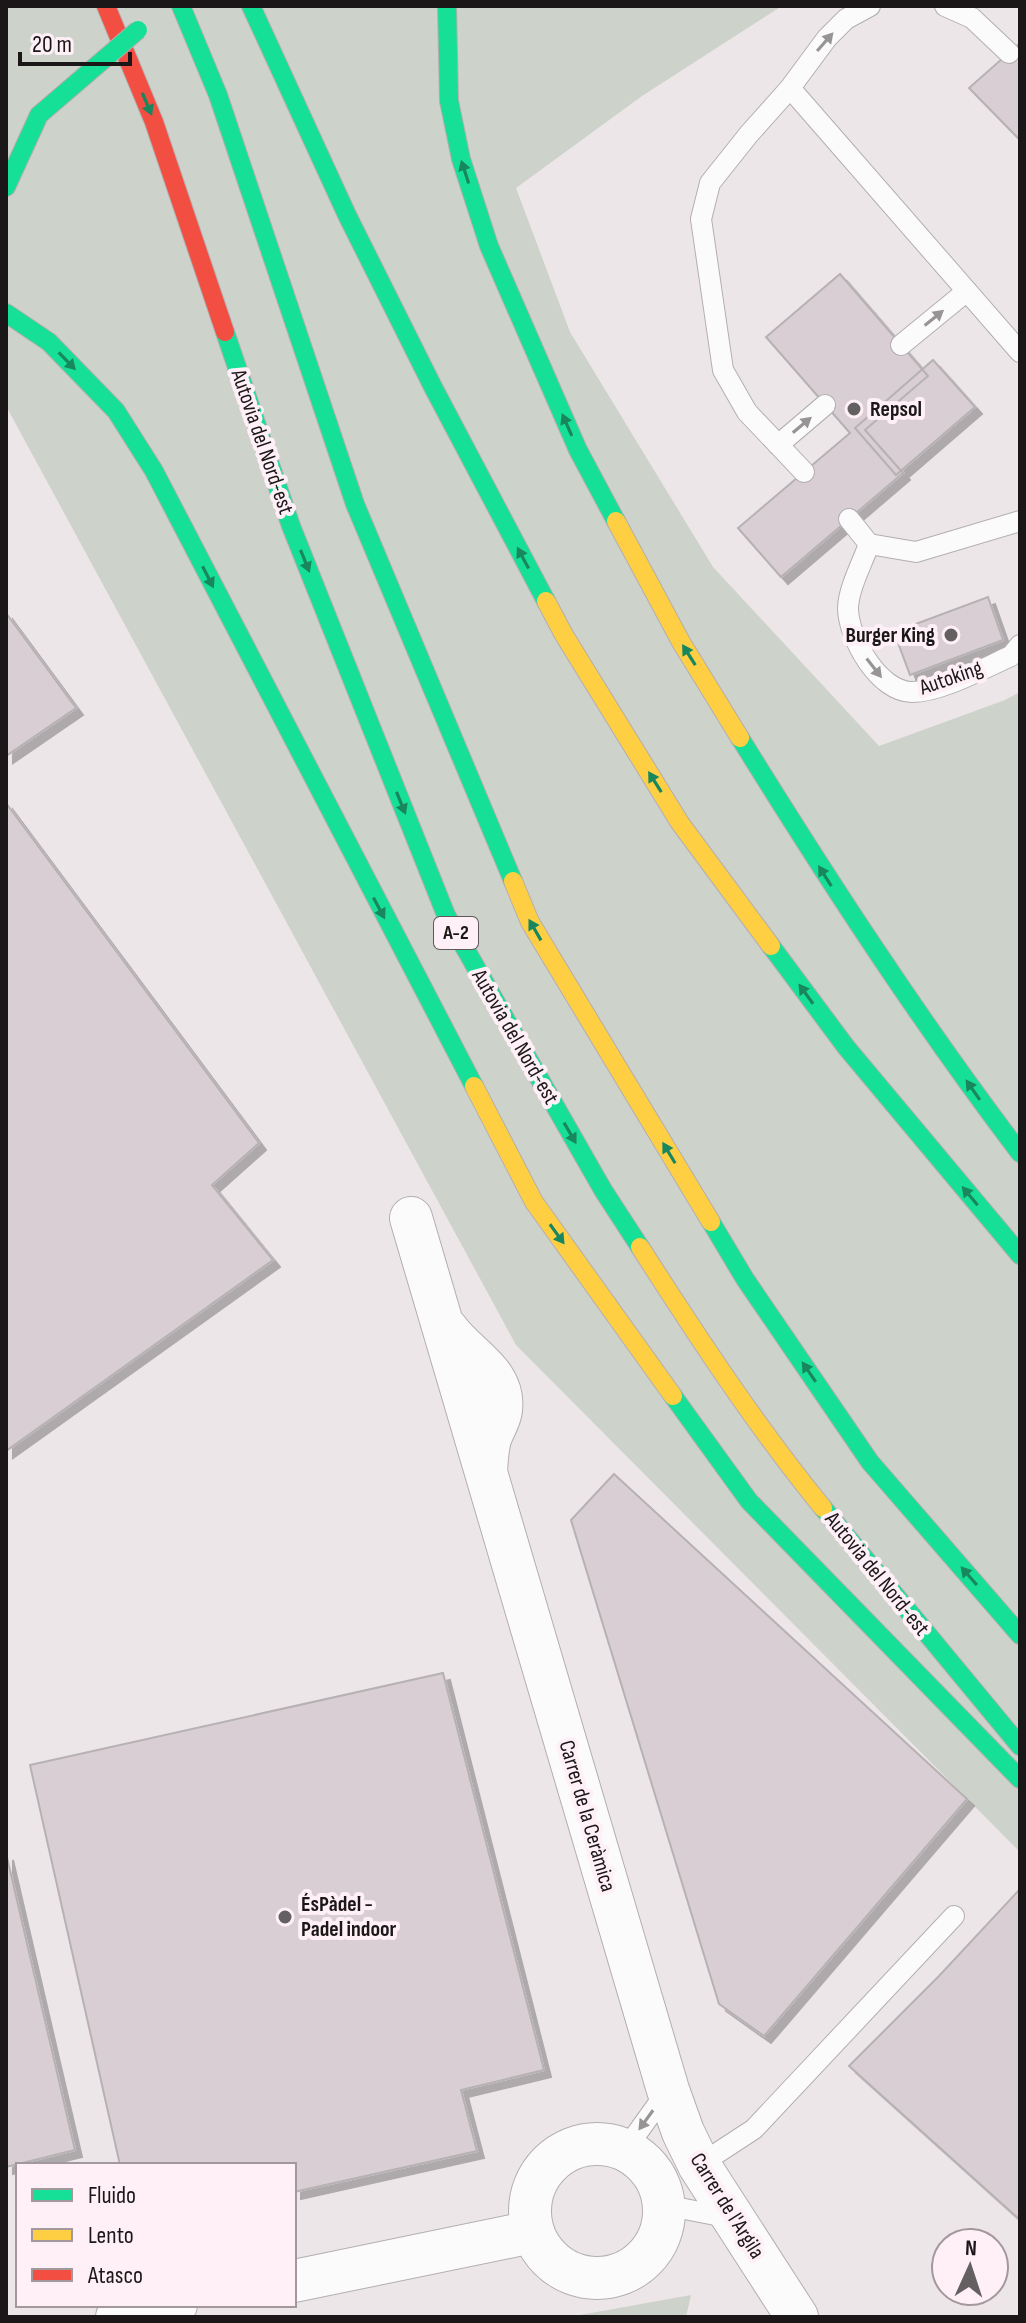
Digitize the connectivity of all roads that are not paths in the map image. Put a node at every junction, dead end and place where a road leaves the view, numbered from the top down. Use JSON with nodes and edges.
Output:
{"nodes":[{"id":1,"x":106,"y":6,"type":"edge"},
{"id":2,"x":181,"y":6,"type":"edge"},
{"id":3,"x":251,"y":6,"type":"edge"},
{"id":4,"x":447,"y":6,"type":"edge"},
{"id":5,"x":870,"y":6,"type":"edge"},
{"id":6,"x":945,"y":6,"type":"edge"},
{"id":7,"x":156,"y":14,"type":"dead end"},
{"id":8,"x":1009,"y":53,"type":"dead end"},
{"id":9,"x":790,"y":88,"type":"junction"},
{"id":10,"x":39,"y":115,"type":"junction"},
{"id":11,"x":16,"y":122,"type":"dead end"},
{"id":12,"x":6,"y":187,"type":"edge"},
{"id":13,"x":967,"y":291,"type":"junction"},
{"id":14,"x":6,"y":313,"type":"edge"},
{"id":15,"x":901,"y":345,"type":"dead end"},
{"id":16,"x":1020,"y":352,"type":"edge"},
{"id":17,"x":825,"y":405,"type":"dead end"},
{"id":18,"x":778,"y":445,"type":"junction"},
{"id":19,"x":804,"y":472,"type":"dead end"},
{"id":20,"x":849,"y":519,"type":"dead end"},
{"id":21,"x":1020,"y":521,"type":"edge"},
{"id":22,"x":869,"y":544,"type":"junction"},
{"id":23,"x":1020,"y":645,"type":"edge"},
{"id":24,"x":1020,"y":1153,"type":"edge"},
{"id":25,"x":411,"y":1218,"type":"dead end"},
{"id":26,"x":1020,"y":1255,"type":"edge"},
{"id":27,"x":1020,"y":1635,"type":"edge"},
{"id":28,"x":1020,"y":1746,"type":"edge"},
{"id":29,"x":1020,"y":1779,"type":"edge"},
{"id":30,"x":954,"y":1916,"type":"dead end"},
{"id":31,"x":668,"y":2090,"type":"junction"},
{"id":32,"x":625,"y":2150,"type":"junction"},
{"id":33,"x":699,"y":2165,"type":"junction"},
{"id":34,"x":664,"y":2205,"type":"junction"},
{"id":35,"x":734,"y":2219,"type":"junction"},
{"id":36,"x":532,"y":2232,"type":"junction"},
{"id":37,"x":296,"y":2281,"type":"edge"},
{"id":38,"x":166,"y":2307,"type":"edge"},
{"id":39,"x":117,"y":2317,"type":"edge"},
{"id":40,"x":797,"y":2317,"type":"edge"}],
"edges":[{"from":1,"to":28,"type":"main road","name":"Autovia del Nord-est","number":"A-2","one_way":true},
{"from":27,"to":2,"type":"main road","one_way":true},
{"from":26,"to":3,"type":"main road","one_way":true},
{"from":24,"to":4,"type":"main road","one_way":true},
{"from":9,"to":5,"type":"lane","one_way":true},
{"from":6,"to":8,"type":"lane"},
{"from":7,"to":10,"type":"main road","bridge":true},
{"from":9,"to":13,"type":"lane"},
{"from":9,"to":18,"type":"lane"},
{"from":10,"to":11,"type":"main road"},
{"from":10,"to":12,"type":"main road"},
{"from":15,"to":13,"type":"lane","one_way":true},
{"from":13,"to":16,"type":"lane"},
{"from":14,"to":29,"type":"main road","one_way":true},
{"from":18,"to":17,"type":"lane","one_way":true},
{"from":18,"to":19,"type":"lane"},
{"from":20,"to":22,"type":"lane"},
{"from":21,"to":22,"type":"lane"},
{"from":22,"to":23,"type":"lane","name":"Autoking","one_way":true},
{"from":25,"to":31,"type":"street","name":"Carrer de la Ceràmica"},
{"from":30,"to":33,"type":"lane"},
{"from":31,"to":32,"type":"lane","one_way":true},
{"from":31,"to":33,"type":"street","name":"Carrer de l'Argila"},
{"from":32,"to":34,"type":"street"},
{"from":32,"to":36,"type":"street"},
{"from":33,"to":35,"type":"street","name":"Carrer de l'Argila"},
{"from":34,"to":35,"type":"lane"},
{"from":34,"to":36,"type":"street"},
{"from":35,"to":40,"type":"street","name":"Carrer de l'Argila"},
{"from":36,"to":37,"type":"street"},
{"from":38,"to":39,"type":"street"}]}
